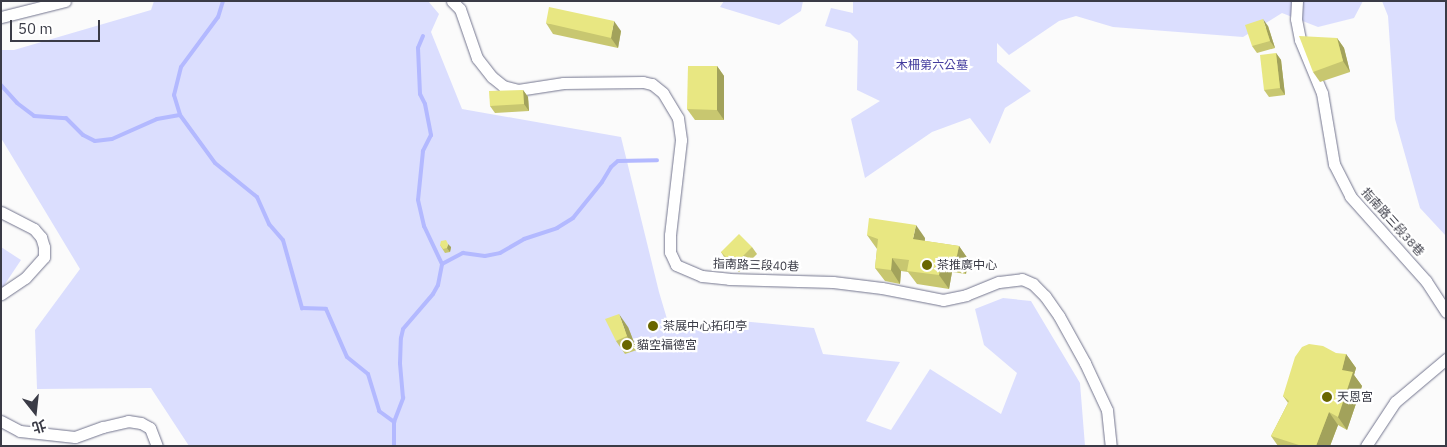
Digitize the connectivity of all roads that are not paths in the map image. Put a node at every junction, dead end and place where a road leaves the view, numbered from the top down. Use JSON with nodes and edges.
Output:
{"nodes":[{"id":1,"x":66,"y":1,"type":"edge"},
{"id":2,"x":452,"y":1,"type":"edge"},
{"id":3,"x":1296,"y":1,"type":"edge"},
{"id":4,"x":1,"y":17,"type":"edge"},
{"id":5,"x":1,"y":212,"type":"edge"},
{"id":6,"x":1,"y":294,"type":"edge"},
{"id":7,"x":1446,"y":312,"type":"edge"},
{"id":8,"x":1446,"y":359,"type":"edge"},
{"id":9,"x":1,"y":421,"type":"edge"},
{"id":10,"x":157,"y":446,"type":"edge"},
{"id":11,"x":1110,"y":446,"type":"edge"},
{"id":12,"x":1366,"y":446,"type":"edge"}],
"edges":[{"from":1,"to":4,"type":"street"},
{"from":2,"to":11,"type":"street","name":"指南路三段40巷"},
{"from":3,"to":7,"type":"street","name":"指南路三段38巷"},
{"from":5,"to":6,"type":"street"},
{"from":8,"to":12,"type":"street"},
{"from":9,"to":10,"type":"street"}]}
